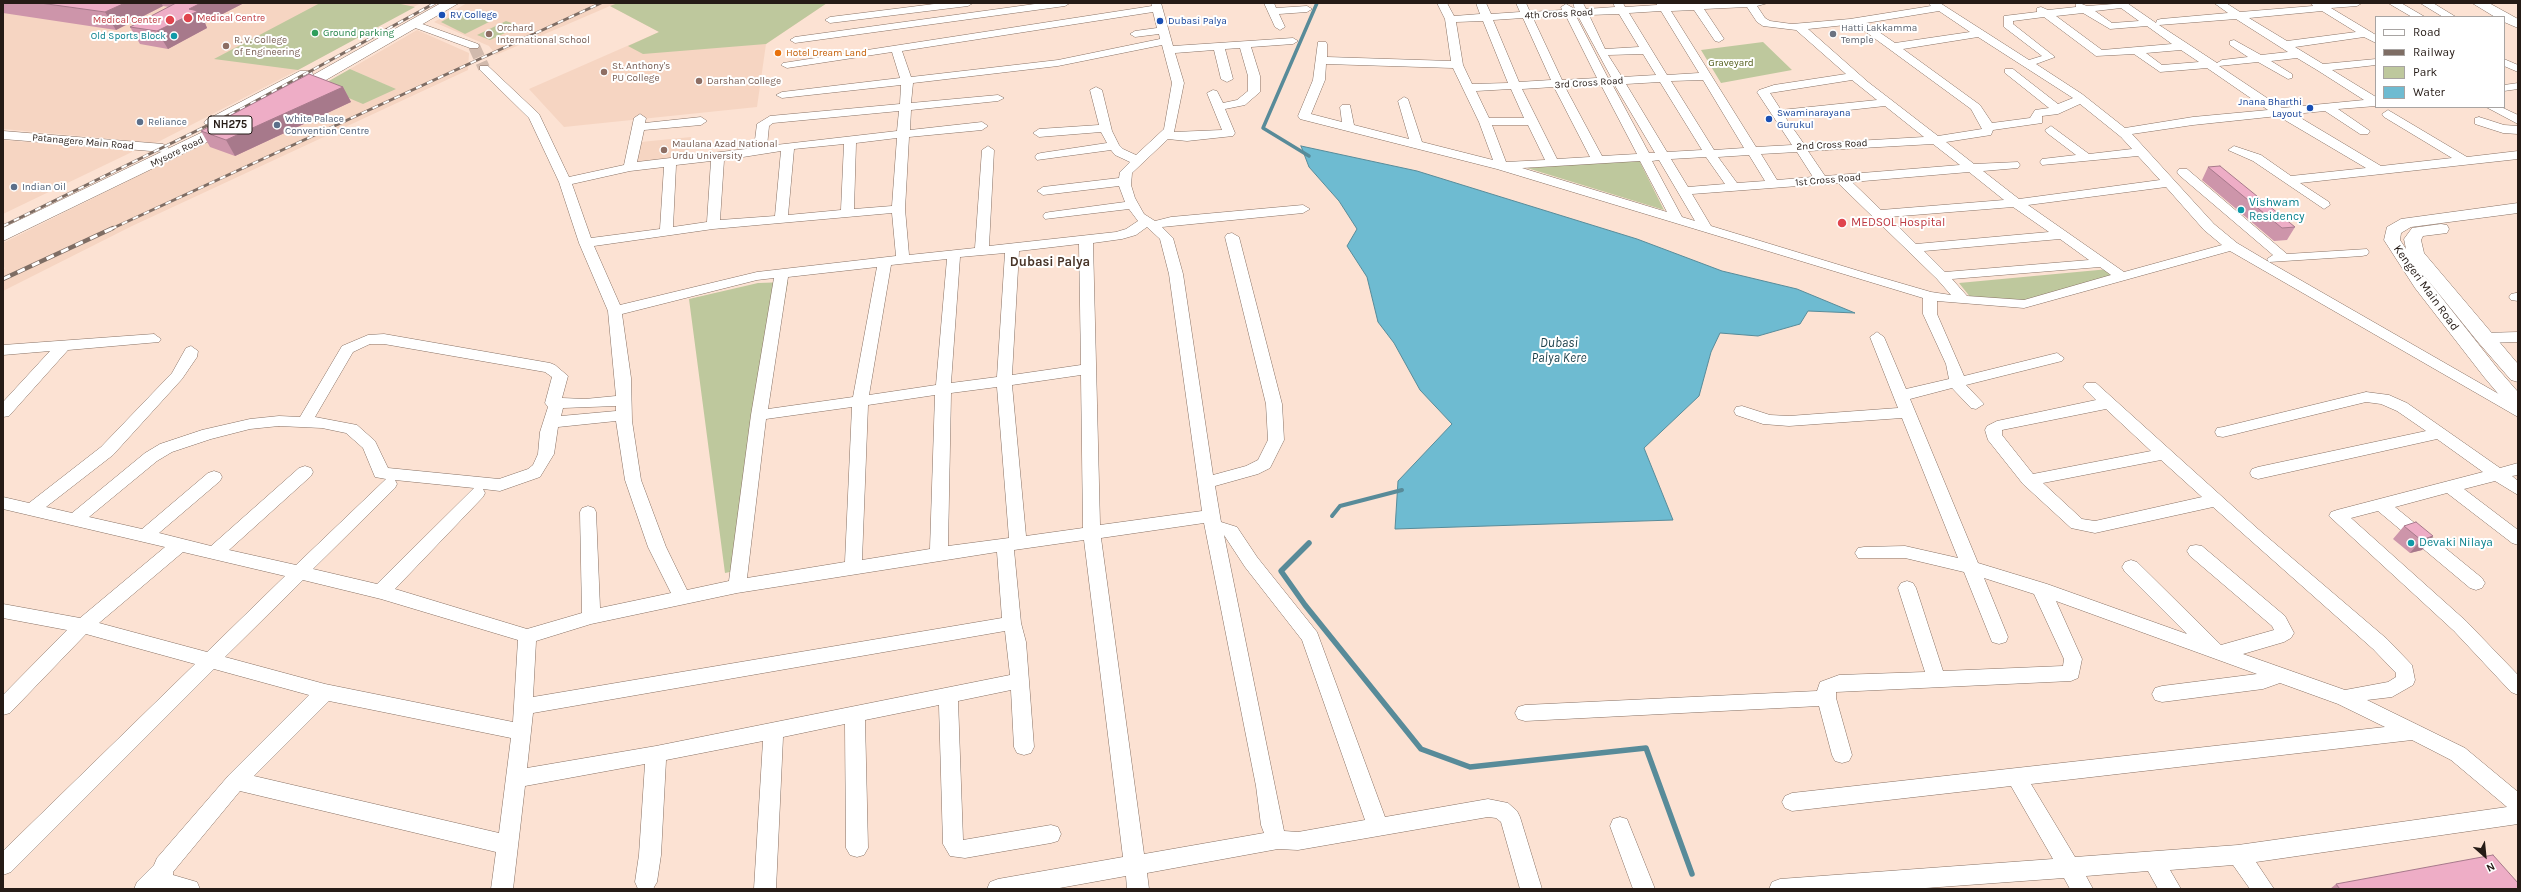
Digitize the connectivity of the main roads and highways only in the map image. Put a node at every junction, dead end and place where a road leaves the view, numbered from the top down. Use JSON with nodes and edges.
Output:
{"nodes":[{"id":1,"x":434,"y":3,"type":"edge"},
{"id":2,"x":452,"y":3,"type":"edge"},
{"id":3,"x":2479,"y":3,"type":"edge"},
{"id":4,"x":2492,"y":3,"type":"edge"},
{"id":5,"x":2503,"y":16,"type":"edge"},
{"id":6,"x":2505,"y":17,"type":"edge"},
{"id":7,"x":2518,"y":17,"type":"edge"},
{"id":8,"x":2518,"y":24,"type":"edge"},
{"id":9,"x":2518,"y":208,"type":"edge"},
{"id":10,"x":2518,"y":221,"type":"edge"},
{"id":11,"x":3,"y":222,"type":"edge"},
{"id":12,"x":3,"y":235,"type":"edge"},
{"id":13,"x":2508,"y":391,"type":"edge"}],
"edges":[{"from":1,"to":11,"type":"highway","name":"Mysore Road","number":"NH275"},
{"from":2,"to":12,"type":"highway","name":"Mysore Road","number":"NH275"},
{"from":3,"to":5,"type":"main road"},
{"from":4,"to":7,"type":"main road"},
{"from":6,"to":8,"type":"main road"},
{"from":9,"to":13,"type":"main road","name":"Kengeri Main Road"},
{"from":10,"to":13,"type":"main road","name":"Kengeri Main Road"}]}
